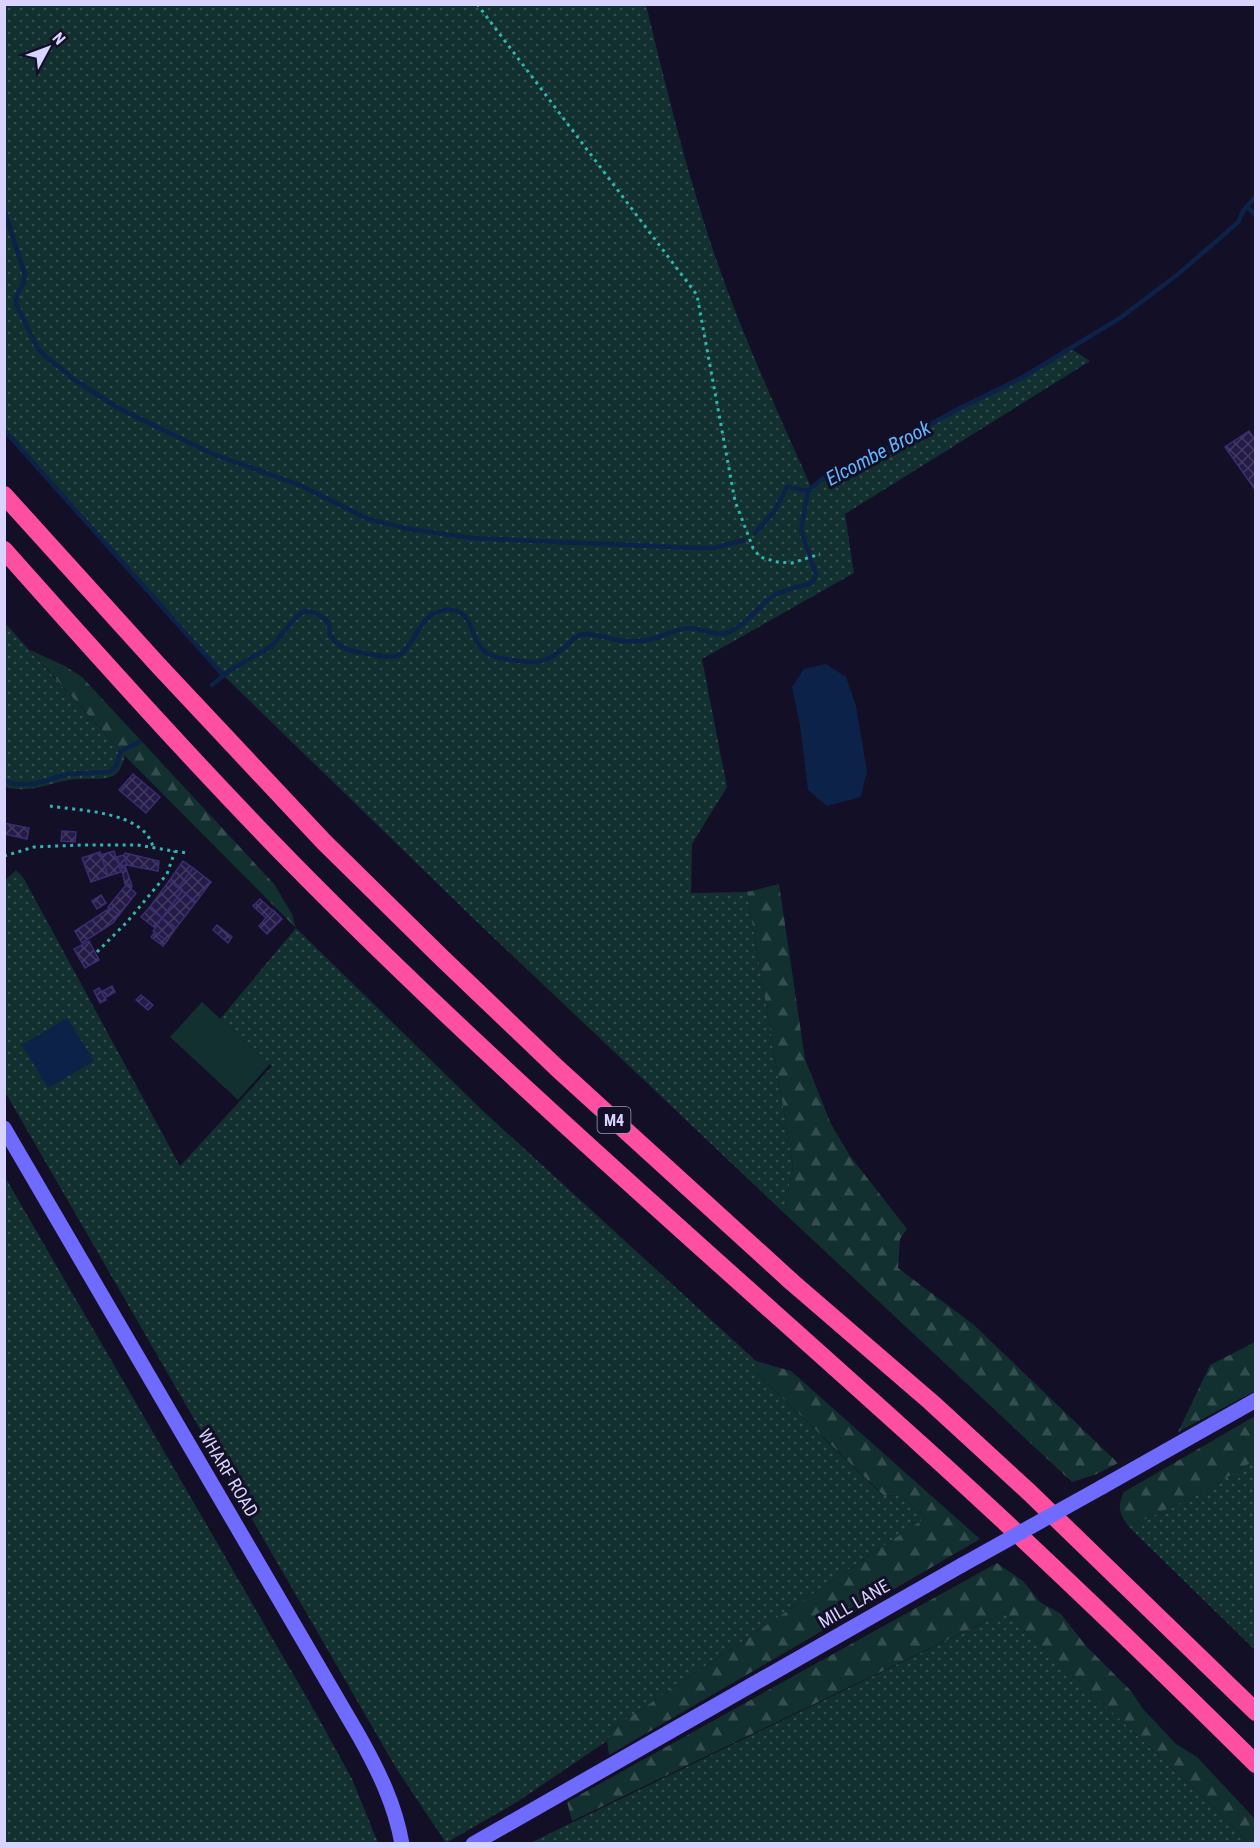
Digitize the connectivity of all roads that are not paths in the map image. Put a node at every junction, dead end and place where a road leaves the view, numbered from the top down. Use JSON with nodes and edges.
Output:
{"nodes":[{"id":1,"x":4,"y":495,"type":"edge"},
{"id":2,"x":4,"y":550,"type":"edge"},
{"id":3,"x":4,"y":1128,"type":"edge"},
{"id":4,"x":1256,"y":1400,"type":"edge"},
{"id":5,"x":1256,"y":1712,"type":"edge"},
{"id":6,"x":1256,"y":1764,"type":"edge"},
{"id":7,"x":402,"y":1844,"type":"edge"},
{"id":8,"x":473,"y":1844,"type":"edge"}],
"edges":[{"from":1,"to":5,"type":"highway","number":"M4"},
{"from":2,"to":6,"type":"highway","number":"M4"},
{"from":3,"to":7,"type":"street","name":"WHARF ROAD"},
{"from":4,"to":8,"type":"street","name":"MILL LANE","bridge":true}]}
